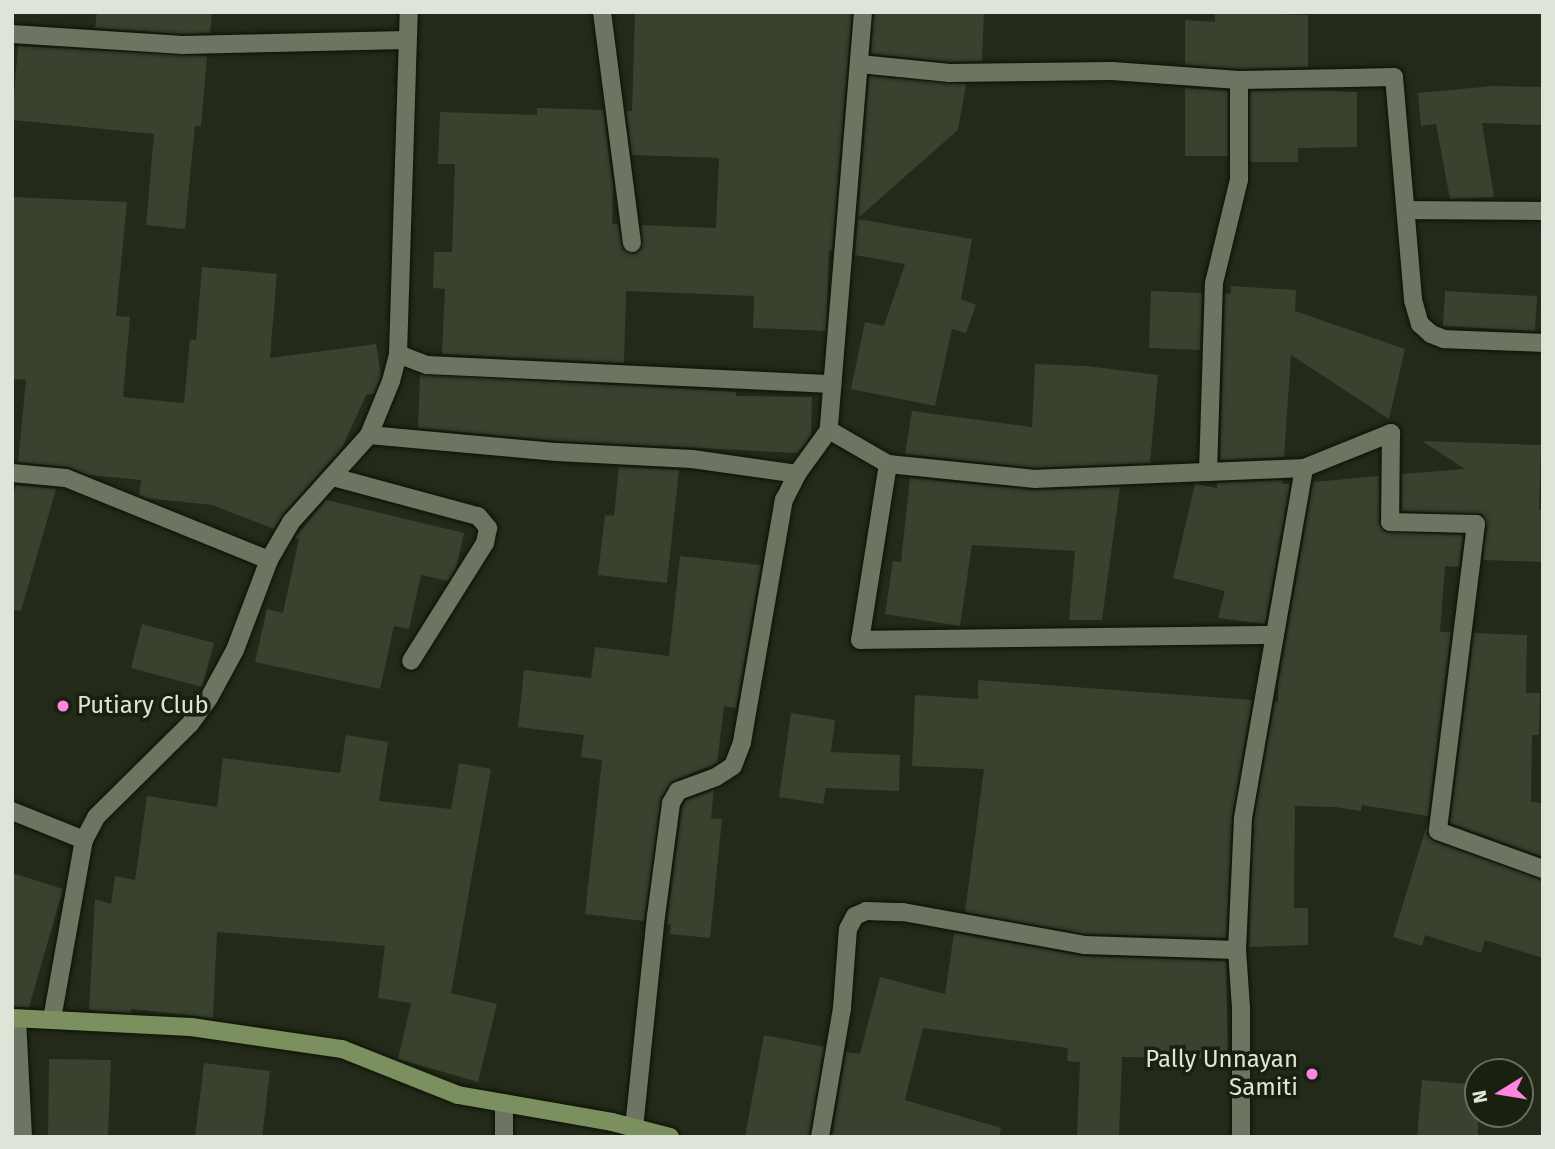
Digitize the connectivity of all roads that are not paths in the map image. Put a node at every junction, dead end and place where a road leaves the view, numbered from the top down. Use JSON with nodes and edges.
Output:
{"nodes":[{"id":1,"x":408,"y":12,"type":"edge"},
{"id":2,"x":602,"y":12,"type":"edge"},
{"id":3,"x":863,"y":12,"type":"edge"},
{"id":4,"x":12,"y":34,"type":"edge"},
{"id":5,"x":406,"y":40,"type":"junction"},
{"id":6,"x":860,"y":64,"type":"junction"},
{"id":7,"x":1239,"y":80,"type":"junction"},
{"id":8,"x":1406,"y":210,"type":"junction"},
{"id":9,"x":1543,"y":211,"type":"edge"},
{"id":10,"x":632,"y":243,"type":"dead end"},
{"id":11,"x":1543,"y":343,"type":"edge"},
{"id":12,"x":398,"y":354,"type":"junction"},
{"id":13,"x":833,"y":384,"type":"junction"},
{"id":14,"x":829,"y":430,"type":"junction"},
{"id":15,"x":369,"y":435,"type":"junction"},
{"id":16,"x":888,"y":464,"type":"junction"},
{"id":17,"x":1304,"y":468,"type":"junction"},
{"id":18,"x":1208,"y":472,"type":"junction"},
{"id":19,"x":12,"y":473,"type":"edge"},
{"id":20,"x":797,"y":474,"type":"junction"},
{"id":21,"x":333,"y":477,"type":"junction"},
{"id":22,"x":269,"y":560,"type":"junction"},
{"id":23,"x":1275,"y":635,"type":"junction"},
{"id":24,"x":411,"y":661,"type":"dead end"},
{"id":25,"x":12,"y":811,"type":"edge"},
{"id":26,"x":84,"y":840,"type":"junction"},
{"id":27,"x":1543,"y":869,"type":"edge"},
{"id":28,"x":1237,"y":950,"type":"junction"},
{"id":29,"x":15,"y":1018,"type":"edge"},
{"id":30,"x":52,"y":1018,"type":"junction"},
{"id":31,"x":505,"y":1103,"type":"junction"},
{"id":32,"x":635,"y":1128,"type":"junction"},
{"id":33,"x":23,"y":1137,"type":"edge"},
{"id":34,"x":504,"y":1137,"type":"edge"},
{"id":35,"x":670,"y":1137,"type":"edge"},
{"id":36,"x":820,"y":1137,"type":"edge"},
{"id":37,"x":1241,"y":1137,"type":"edge"}],
"edges":[{"from":1,"to":5,"type":"street"},
{"from":2,"to":10,"type":"street"},
{"from":3,"to":6,"type":"street"},
{"from":4,"to":5,"type":"street"},
{"from":5,"to":12,"type":"street"},
{"from":6,"to":7,"type":"street"},
{"from":6,"to":13,"type":"street"},
{"from":7,"to":8,"type":"street"},
{"from":7,"to":18,"type":"street"},
{"from":8,"to":9,"type":"street"},
{"from":8,"to":11,"type":"street"},
{"from":12,"to":13,"type":"street"},
{"from":12,"to":15,"type":"street"},
{"from":13,"to":14,"type":"street"},
{"from":14,"to":16,"type":"street"},
{"from":14,"to":20,"type":"street"},
{"from":15,"to":20,"type":"street"},
{"from":15,"to":21,"type":"street"},
{"from":16,"to":18,"type":"street"},
{"from":16,"to":23,"type":"street"},
{"from":17,"to":18,"type":"street"},
{"from":17,"to":23,"type":"street"},
{"from":17,"to":27,"type":"street"},
{"from":19,"to":22,"type":"street"},
{"from":20,"to":32,"type":"street"},
{"from":21,"to":22,"type":"street"},
{"from":21,"to":24,"type":"street"},
{"from":22,"to":26,"type":"street"},
{"from":23,"to":28,"type":"street"},
{"from":25,"to":26,"type":"street"},
{"from":26,"to":30,"type":"street"},
{"from":28,"to":36,"type":"street"},
{"from":28,"to":37,"type":"street"},
{"from":29,"to":30,"type":"street"},
{"from":29,"to":33,"type":"street"},
{"from":30,"to":31,"type":"street"},
{"from":31,"to":32,"type":"street"},
{"from":31,"to":34,"type":"street"},
{"from":32,"to":35,"type":"street"}]}
